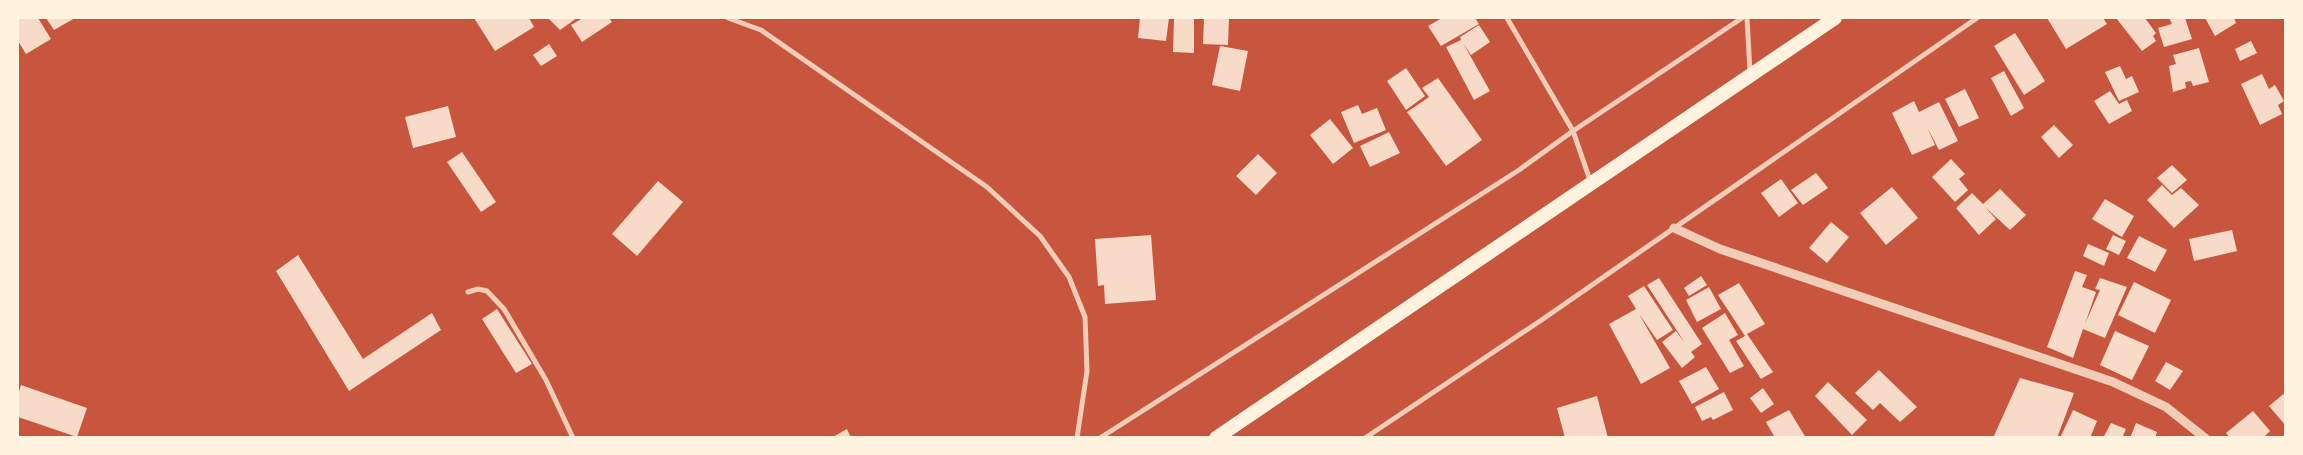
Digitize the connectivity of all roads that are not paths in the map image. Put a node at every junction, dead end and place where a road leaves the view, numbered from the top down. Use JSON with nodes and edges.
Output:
{"nodes":[{"id":1,"x":728,"y":18,"type":"edge"},
{"id":2,"x":1507,"y":18,"type":"edge"},
{"id":3,"x":1742,"y":18,"type":"edge"},
{"id":4,"x":1747,"y":18,"type":"edge"},
{"id":5,"x":1835,"y":18,"type":"edge"},
{"id":6,"x":1978,"y":18,"type":"edge"},
{"id":7,"x":1750,"y":75,"type":"junction"},
{"id":8,"x":1572,"y":131,"type":"junction"},
{"id":9,"x":1591,"y":183,"type":"junction"},
{"id":10,"x":1674,"y":228,"type":"junction"},
{"id":11,"x":468,"y":292,"type":"dead end"},
{"id":12,"x":574,"y":438,"type":"edge"},
{"id":13,"x":1077,"y":438,"type":"edge"},
{"id":14,"x":1100,"y":438,"type":"edge"},
{"id":15,"x":1216,"y":438,"type":"edge"},
{"id":16,"x":1365,"y":438,"type":"edge"},
{"id":17,"x":2204,"y":438,"type":"edge"}],
"edges":[{"from":1,"to":13,"type":"street"},
{"from":2,"to":8,"type":"street"},
{"from":3,"to":8,"type":"street"},
{"from":4,"to":7,"type":"street"},
{"from":5,"to":7,"type":"highway"},
{"from":6,"to":10,"type":"street"},
{"from":7,"to":9,"type":"highway"},
{"from":8,"to":9,"type":"street"},
{"from":8,"to":14,"type":"street"},
{"from":9,"to":15,"type":"highway"},
{"from":10,"to":16,"type":"street"},
{"from":10,"to":17,"type":"street"},
{"from":11,"to":12,"type":"street"}]}
